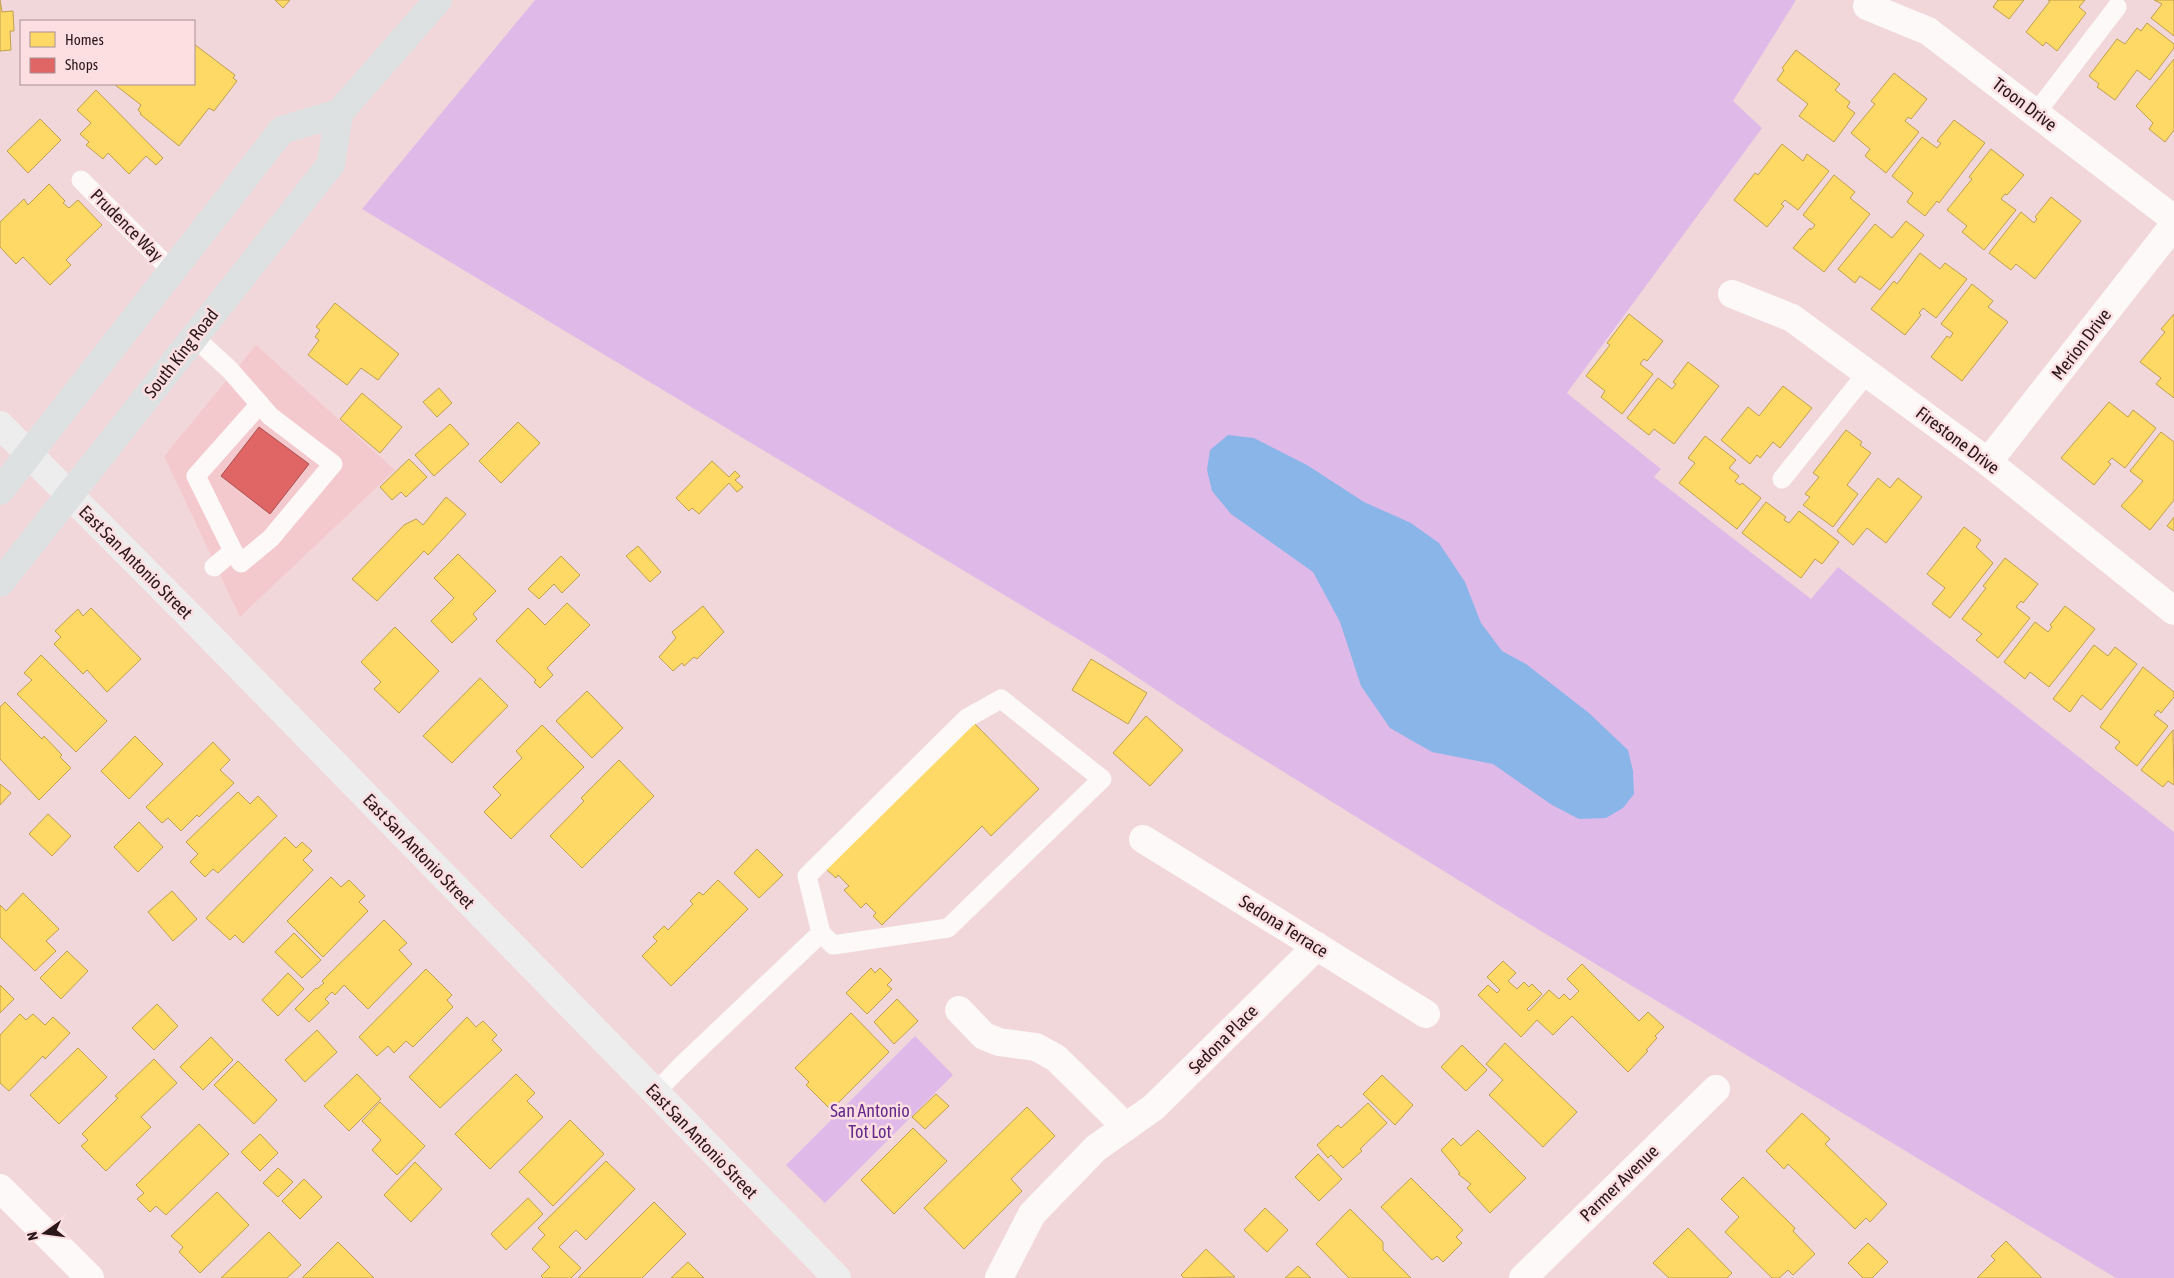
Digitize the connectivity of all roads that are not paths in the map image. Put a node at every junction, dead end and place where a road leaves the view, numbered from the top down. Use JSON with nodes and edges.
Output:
{"nodes":[{"id":1,"x":438,"y":0,"type":"edge"},
{"id":2,"x":1869,"y":3,"type":"edge"},
{"id":3,"x":2117,"y":7,"type":"dead end"},
{"id":4,"x":339,"y":113,"type":"junction"},
{"id":5,"x":2036,"y":113,"type":"junction"},
{"id":6,"x":82,"y":180,"type":"dead end"},
{"id":7,"x":2174,"y":219,"type":"edge"},
{"id":8,"x":2174,"y":225,"type":"edge"},
{"id":9,"x":172,"y":271,"type":"junction"},
{"id":10,"x":1732,"y":294,"type":"dead end"},
{"id":11,"x":193,"y":336,"type":"junction"},
{"id":12,"x":1867,"y":373,"type":"junction"},
{"id":13,"x":260,"y":404,"type":"junction"},
{"id":14,"x":0,"y":425,"type":"edge"},
{"id":15,"x":29,"y":455,"type":"junction"},
{"id":16,"x":1988,"y":462,"type":"junction"},
{"id":17,"x":1782,"y":479,"type":"dead end"},
{"id":18,"x":0,"y":491,"type":"edge"},
{"id":19,"x":68,"y":495,"type":"junction"},
{"id":20,"x":233,"y":551,"type":"junction"},
{"id":21,"x":214,"y":567,"type":"dead end"},
{"id":22,"x":0,"y":583,"type":"edge"},
{"id":23,"x":2172,"y":609,"type":"edge"},
{"id":24,"x":1143,"y":838,"type":"dead end"},
{"id":25,"x":821,"y":933,"type":"junction"},
{"id":26,"x":1317,"y":946,"type":"junction"},
{"id":27,"x":959,"y":1010,"type":"dead end"},
{"id":28,"x":1426,"y":1014,"type":"dead end"},
{"id":29,"x":1716,"y":1089,"type":"dead end"},
{"id":30,"x":655,"y":1093,"type":"junction"},
{"id":31,"x":1126,"y":1127,"type":"junction"},
{"id":32,"x":0,"y":1188,"type":"edge"},
{"id":33,"x":90,"y":1278,"type":"edge"},
{"id":34,"x":837,"y":1278,"type":"edge"},
{"id":35,"x":999,"y":1278,"type":"edge"},
{"id":36,"x":1523,"y":1278,"type":"edge"}],
"edges":[{"from":1,"to":4,"type":"main road"},
{"from":2,"to":5,"type":"street","name":"Troon Drive"},
{"from":3,"to":5,"type":"lane"},
{"from":4,"to":9,"type":"main road"},
{"from":4,"to":11,"type":"main road","name":"South King Road"},
{"from":5,"to":7,"type":"street","name":"Troon Drive"},
{"from":6,"to":9,"type":"lane","name":"Prudence Way"},
{"from":8,"to":16,"type":"street","name":"Merion Drive"},
{"from":9,"to":15,"type":"main road"},
{"from":10,"to":12,"type":"street","name":"Firestone Drive"},
{"from":11,"to":13,"type":"lane"},
{"from":11,"to":19,"type":"main road","name":"South King Road"},
{"from":12,"to":16,"type":"street","name":"Firestone Drive"},
{"from":12,"to":17,"type":"lane"},
{"from":13,"to":20,"type":"lane"},
{"from":13,"to":20,"type":"lane"},
{"from":14,"to":15,"type":"street","name":"East San Antonio Street"},
{"from":15,"to":18,"type":"main road"},
{"from":15,"to":19,"type":"street","name":"East San Antonio Street"},
{"from":16,"to":23,"type":"street","name":"Firestone Drive"},
{"from":19,"to":22,"type":"main road","name":"South King Road"},
{"from":19,"to":30,"type":"street","name":"East San Antonio Street"},
{"from":20,"to":21,"type":"lane"},
{"from":24,"to":26,"type":"street","name":"Sedona Terrace"},
{"from":25,"to":25,"type":"lane"},
{"from":25,"to":30,"type":"lane"},
{"from":26,"to":28,"type":"street","name":"Sedona Terrace"},
{"from":26,"to":31,"type":"street","name":"Sedona Place"},
{"from":27,"to":31,"type":"street"},
{"from":29,"to":36,"type":"street","name":"Parmer Avenue"},
{"from":30,"to":34,"type":"street","name":"East San Antonio Street"},
{"from":31,"to":35,"type":"street","name":"Sedona Place"},
{"from":32,"to":33,"type":"street"}]}
